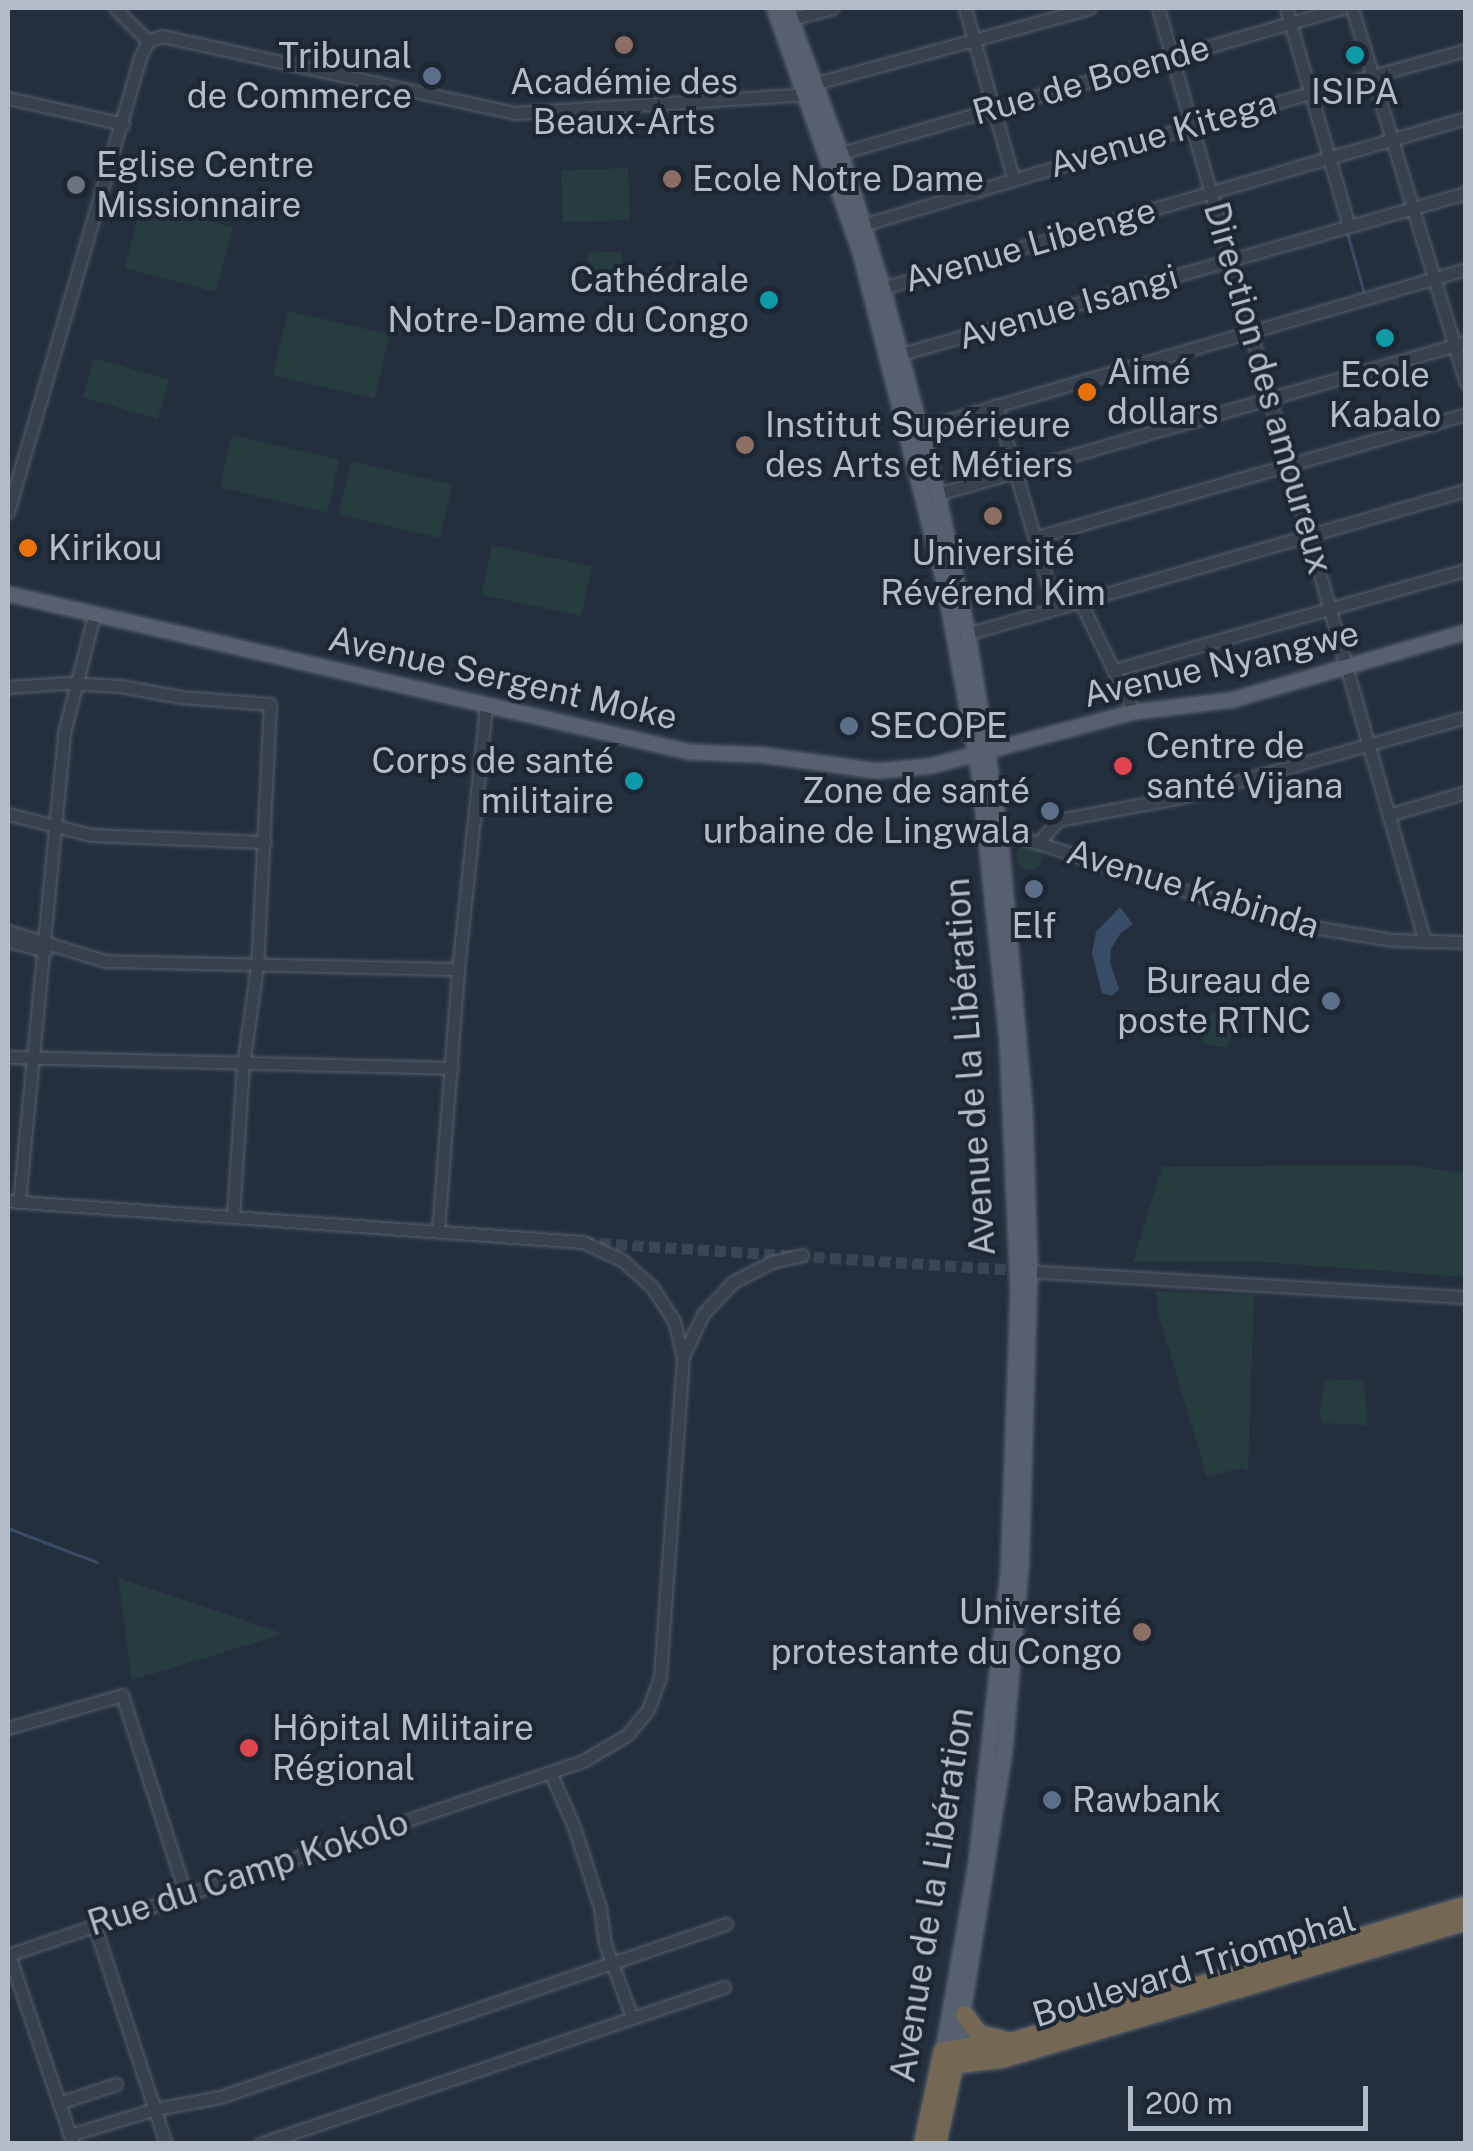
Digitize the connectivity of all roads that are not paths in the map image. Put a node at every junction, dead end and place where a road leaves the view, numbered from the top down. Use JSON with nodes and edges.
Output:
{"nodes":[{"id":1,"x":115,"y":8,"type":"edge"},
{"id":2,"x":774,"y":8,"type":"edge"},
{"id":3,"x":832,"y":8,"type":"edge"},
{"id":4,"x":965,"y":8,"type":"edge"},
{"id":5,"x":1090,"y":8,"type":"edge"},
{"id":6,"x":1158,"y":8,"type":"edge"},
{"id":7,"x":1286,"y":8,"type":"edge"},
{"id":8,"x":1342,"y":8,"type":"edge"},
{"id":9,"x":1352,"y":8,"type":"edge"},
{"id":10,"x":789,"y":13,"type":"edge"},
{"id":11,"x":1290,"y":22,"type":"junction"},
{"id":12,"x":974,"y":40,"type":"junction"},
{"id":13,"x":148,"y":41,"type":"junction"},
{"id":14,"x":1466,"y":50,"type":"edge"},
{"id":15,"x":1172,"y":56,"type":"junction"},
{"id":16,"x":1372,"y":74,"type":"junction"},
{"id":17,"x":812,"y":89,"type":"junction"},
{"id":18,"x":1310,"y":92,"type":"junction"},
{"id":19,"x":8,"y":98,"type":"edge"},
{"id":20,"x":994,"y":108,"type":"junction"},
{"id":21,"x":1466,"y":118,"type":"edge"},
{"id":22,"x":123,"y":124,"type":"junction"},
{"id":23,"x":1192,"y":126,"type":"junction"},
{"id":24,"x":1392,"y":140,"type":"junction"},
{"id":25,"x":842,"y":153,"type":"junction"},
{"id":26,"x":1328,"y":158,"type":"junction"},
{"id":27,"x":1013,"y":178,"type":"junction"},
{"id":28,"x":1211,"y":192,"type":"junction"},
{"id":29,"x":1466,"y":192,"type":"edge"},
{"id":30,"x":1411,"y":208,"type":"junction"},
{"id":31,"x":863,"y":224,"type":"junction"},
{"id":32,"x":1349,"y":226,"type":"junction"},
{"id":33,"x":1230,"y":261,"type":"junction"},
{"id":34,"x":1466,"y":269,"type":"edge"},
{"id":35,"x":1432,"y":278,"type":"junction"},
{"id":36,"x":877,"y":290,"type":"junction"},
{"id":37,"x":1251,"y":332,"type":"junction"},
{"id":38,"x":1460,"y":344,"type":"edge"},
{"id":39,"x":901,"y":354,"type":"junction"},
{"id":40,"x":1466,"y":384,"type":"edge"},
{"id":41,"x":1270,"y":398,"type":"junction"},
{"id":42,"x":996,"y":405,"type":"junction"},
{"id":43,"x":1466,"y":414,"type":"edge"},
{"id":44,"x":921,"y":428,"type":"junction"},
{"id":45,"x":1290,"y":464,"type":"junction"},
{"id":46,"x":1015,"y":472,"type":"junction"},
{"id":47,"x":1466,"y":490,"type":"edge"},
{"id":48,"x":938,"y":494,"type":"junction"},
{"id":49,"x":8,"y":512,"type":"edge"},
{"id":50,"x":1310,"y":536,"type":"junction"},
{"id":51,"x":1034,"y":538,"type":"junction"},
{"id":52,"x":1466,"y":570,"type":"edge"},
{"id":53,"x":8,"y":594,"type":"edge"},
{"id":54,"x":1080,"y":601,"type":"junction"},
{"id":55,"x":1054,"y":608,"type":"junction"},
{"id":56,"x":1331,"y":609,"type":"junction"},
{"id":57,"x":94,"y":615,"type":"junction"},
{"id":58,"x":1466,"y":632,"type":"edge"},
{"id":59,"x":962,"y":636,"type":"junction"},
{"id":60,"x":1346,"y":667,"type":"junction"},
{"id":61,"x":1114,"y":670,"type":"junction"},
{"id":62,"x":73,"y":684,"type":"junction"},
{"id":63,"x":8,"y":686,"type":"edge"},
{"id":64,"x":486,"y":707,"type":"junction"},
{"id":65,"x":1134,"y":712,"type":"junction"},
{"id":66,"x":1466,"y":717,"type":"edge"},
{"id":67,"x":1368,"y":747,"type":"junction"},
{"id":68,"x":983,"y":754,"type":"junction"},
{"id":69,"x":1466,"y":792,"type":"edge"},
{"id":70,"x":8,"y":814,"type":"edge"},
{"id":71,"x":1388,"y":816,"type":"junction"},
{"id":72,"x":984,"y":826,"type":"junction"},
{"id":73,"x":54,"y":829,"type":"junction"},
{"id":74,"x":1000,"y":830,"type":"junction"},
{"id":75,"x":265,"y":842,"type":"junction"},
{"id":76,"x":1039,"y":842,"type":"junction"},
{"id":77,"x":8,"y":932,"type":"edge"},
{"id":78,"x":8,"y":941,"type":"edge"},
{"id":79,"x":1425,"y":942,"type":"junction"},
{"id":80,"x":1466,"y":942,"type":"edge"},
{"id":81,"x":42,"y":947,"type":"junction"},
{"id":82,"x":258,"y":966,"type":"junction"},
{"id":83,"x":458,"y":970,"type":"junction"},
{"id":84,"x":8,"y":1056,"type":"edge"},
{"id":85,"x":33,"y":1059,"type":"junction"},
{"id":86,"x":242,"y":1065,"type":"junction"},
{"id":87,"x":452,"y":1068,"type":"junction"},
{"id":88,"x":13,"y":1201,"type":"edge"},
{"id":89,"x":233,"y":1217,"type":"junction"},
{"id":90,"x":438,"y":1231,"type":"junction"},
{"id":91,"x":802,"y":1255,"type":"dead end"},
{"id":92,"x":1025,"y":1271,"type":"junction"},
{"id":93,"x":1466,"y":1297,"type":"edge"},
{"id":94,"x":683,"y":1356,"type":"junction"},
{"id":95,"x":8,"y":1728,"type":"edge"},
{"id":96,"x":550,"y":1772,"type":"junction"},
{"id":97,"x":185,"y":1892,"type":"junction"},
{"id":98,"x":1466,"y":1905,"type":"edge"},
{"id":99,"x":1466,"y":1921,"type":"edge"},
{"id":100,"x":94,"y":1924,"type":"junction"},
{"id":101,"x":726,"y":1924,"type":"dead end"},
{"id":102,"x":8,"y":1955,"type":"edge"},
{"id":103,"x":612,"y":1964,"type":"junction"},
{"id":104,"x":724,"y":1987,"type":"dead end"},
{"id":105,"x":965,"y":2015,"type":"junction"},
{"id":106,"x":632,"y":2017,"type":"junction"},
{"id":107,"x":1014,"y":2041,"type":"junction"},
{"id":108,"x":948,"y":2059,"type":"junction"},
{"id":109,"x":1001,"y":2060,"type":"junction"},
{"id":110,"x":116,"y":2084,"type":"dead end"},
{"id":111,"x":949,"y":2092,"type":"junction"},
{"id":112,"x":59,"y":2103,"type":"junction"},
{"id":113,"x":155,"y":2109,"type":"junction"},
{"id":114,"x":71,"y":2139,"type":"edge"},
{"id":115,"x":166,"y":2144,"type":"edge"},
{"id":116,"x":260,"y":2144,"type":"edge"},
{"id":117,"x":923,"y":2144,"type":"edge"},
{"id":118,"x":937,"y":2144,"type":"edge"}],
"edges":[{"from":1,"to":13,"type":"street"},
{"from":2,"to":17,"type":"main road","name":"Avenue de la Libération"},
{"from":3,"to":10,"type":"street"},
{"from":4,"to":12,"type":"street"},
{"from":5,"to":12,"type":"street"},
{"from":6,"to":15,"type":"street","name":"Direction des amoureux"},
{"from":7,"to":11,"type":"street"},
{"from":8,"to":11,"type":"street","name":"Rue de Boende"},
{"from":9,"to":16,"type":"street"},
{"from":10,"to":17,"type":"main road","name":"Avenue de la Libération"},
{"from":11,"to":15,"type":"street","name":"Rue de Boende"},
{"from":11,"to":18,"type":"street"},
{"from":12,"to":17,"type":"street"},
{"from":12,"to":20,"type":"street"},
{"from":13,"to":17,"type":"street"},
{"from":13,"to":22,"type":"street"},
{"from":14,"to":16,"type":"street","name":"Avenue Kitega"},
{"from":15,"to":20,"type":"street","name":"Rue de Boende"},
{"from":15,"to":23,"type":"street","name":"Direction des amoureux"},
{"from":16,"to":18,"type":"street","name":"Avenue Kitega"},
{"from":16,"to":24,"type":"street"},
{"from":17,"to":25,"type":"main road","name":"Avenue de la Libération"},
{"from":17,"to":36,"type":"main road","name":"Avenue de la Libération"},
{"from":18,"to":23,"type":"street","name":"Avenue Kitega"},
{"from":18,"to":26,"type":"street"},
{"from":19,"to":22,"type":"street"},
{"from":20,"to":25,"type":"street","name":"Rue de Boende"},
{"from":20,"to":27,"type":"street"},
{"from":21,"to":24,"type":"street","name":"Avenue Libenge"},
{"from":22,"to":49,"type":"street"},
{"from":23,"to":27,"type":"street","name":"Avenue Kitega"},
{"from":23,"to":28,"type":"street","name":"Direction des amoureux"},
{"from":24,"to":26,"type":"street","name":"Avenue Libenge"},
{"from":24,"to":30,"type":"street"},
{"from":25,"to":31,"type":"main road","name":"Avenue de la Libération"},
{"from":26,"to":28,"type":"street","name":"Avenue Libenge"},
{"from":26,"to":32,"type":"street"},
{"from":27,"to":31,"type":"street","name":"Avenue Kitega"},
{"from":28,"to":33,"type":"street","name":"Direction des amoureux"},
{"from":28,"to":36,"type":"street","name":"Avenue Libenge"},
{"from":29,"to":30,"type":"street","name":"Avenue Isangi"},
{"from":30,"to":32,"type":"street","name":"Avenue Isangi"},
{"from":30,"to":35,"type":"street"},
{"from":31,"to":36,"type":"main road","name":"Avenue de la Libération"},
{"from":32,"to":33,"type":"street","name":"Avenue Isangi"},
{"from":33,"to":37,"type":"street","name":"Direction des amoureux"},
{"from":33,"to":39,"type":"street","name":"Avenue Isangi"},
{"from":34,"to":35,"type":"street"},
{"from":35,"to":37,"type":"street"},
{"from":35,"to":38,"type":"street"},
{"from":36,"to":39,"type":"main road","name":"Avenue de la Libération"},
{"from":36,"to":59,"type":"main road","name":"Avenue de la Libération"},
{"from":37,"to":41,"type":"street","name":"Direction des amoureux"},
{"from":37,"to":42,"type":"street"},
{"from":38,"to":40,"type":"street"},
{"from":38,"to":41,"type":"street"},
{"from":39,"to":44,"type":"main road","name":"Avenue de la Libération"},
{"from":41,"to":45,"type":"street","name":"Direction des amoureux"},
{"from":41,"to":46,"type":"street"},
{"from":42,"to":44,"type":"street"},
{"from":42,"to":46,"type":"street"},
{"from":43,"to":45,"type":"street"},
{"from":44,"to":48,"type":"main road","name":"Avenue de la Libération"},
{"from":45,"to":50,"type":"street","name":"Direction des amoureux"},
{"from":45,"to":51,"type":"street"},
{"from":46,"to":48,"type":"street"},
{"from":46,"to":51,"type":"street"},
{"from":47,"to":50,"type":"street"},
{"from":48,"to":59,"type":"main road","name":"Avenue de la Libération"},
{"from":50,"to":54,"type":"street"},
{"from":50,"to":56,"type":"street","name":"Direction des amoureux"},
{"from":51,"to":55,"type":"street"},
{"from":52,"to":56,"type":"street"},
{"from":53,"to":57,"type":"main road","name":"Avenue Sergent Moke"},
{"from":54,"to":55,"type":"street"},
{"from":54,"to":61,"type":"street"},
{"from":55,"to":59,"type":"street"},
{"from":56,"to":60,"type":"street","name":"Direction des amoureux"},
{"from":56,"to":61,"type":"street"},
{"from":57,"to":62,"type":"street"},
{"from":57,"to":64,"type":"main road","name":"Avenue Sergent Moke"},
{"from":58,"to":60,"type":"main road","name":"Avenue Nyangwe"},
{"from":59,"to":68,"type":"main road","name":"Avenue de la Libération"},
{"from":60,"to":65,"type":"main road","name":"Avenue Nyangwe"},
{"from":60,"to":67,"type":"street","name":"Direction des amoureux"},
{"from":61,"to":65,"type":"street"},
{"from":62,"to":63,"type":"street"},
{"from":62,"to":73,"type":"street"},
{"from":62,"to":75,"type":"street"},
{"from":64,"to":68,"type":"main road","name":"Avenue Sergent Moke"},
{"from":64,"to":83,"type":"street"},
{"from":65,"to":68,"type":"main road","name":"Avenue Nyangwe"},
{"from":66,"to":67,"type":"street"},
{"from":67,"to":71,"type":"street","name":"Direction des amoureux"},
{"from":67,"to":76,"type":"street"},
{"from":68,"to":72,"type":"main road","name":"Avenue de la Libération"},
{"from":68,"to":74,"type":"main road","name":"Avenue de la Libération"},
{"from":69,"to":71,"type":"street"},
{"from":70,"to":73,"type":"street"},
{"from":71,"to":79,"type":"street","name":"Direction des amoureux"},
{"from":72,"to":74,"type":"street","name":"Avenue Kabinda"},
{"from":72,"to":108,"type":"main road","name":"Avenue de la Libération"},
{"from":73,"to":75,"type":"street"},
{"from":73,"to":81,"type":"street"},
{"from":74,"to":76,"type":"street","name":"Avenue Kabinda"},
{"from":74,"to":92,"type":"main road","name":"Avenue de la Libération"},
{"from":75,"to":82,"type":"street"},
{"from":76,"to":79,"type":"street","name":"Avenue Kabinda"},
{"from":77,"to":81,"type":"street"},
{"from":78,"to":81,"type":"street"},
{"from":79,"to":80,"type":"street","name":"Avenue Kabinda"},
{"from":81,"to":82,"type":"street"},
{"from":81,"to":85,"type":"street"},
{"from":82,"to":83,"type":"street"},
{"from":82,"to":86,"type":"street"},
{"from":83,"to":87,"type":"street"},
{"from":84,"to":85,"type":"street"},
{"from":85,"to":86,"type":"street"},
{"from":85,"to":88,"type":"street"},
{"from":86,"to":87,"type":"street"},
{"from":86,"to":89,"type":"street"},
{"from":87,"to":90,"type":"street"},
{"from":88,"to":89,"type":"street","name":"Rue du Camp Kokolo"},
{"from":89,"to":90,"type":"street","name":"Rue du Camp Kokolo"},
{"from":90,"to":94,"type":"street","name":"Rue du Camp Kokolo"},
{"from":91,"to":94,"type":"street","name":"Rue du Camp Kokolo"},
{"from":92,"to":93,"type":"street"},
{"from":92,"to":105,"type":"main road","name":"Avenue de la Libération"},
{"from":94,"to":96,"type":"street","name":"Rue du Camp Kokolo"},
{"from":95,"to":97,"type":"street"},
{"from":96,"to":97,"type":"street","name":"Rue du Camp Kokolo"},
{"from":96,"to":103,"type":"street"},
{"from":97,"to":100,"type":"street","name":"Rue du Camp Kokolo"},
{"from":98,"to":107,"type":"highway","name":"Boulevard Triomphal"},
{"from":99,"to":109,"type":"highway","name":"Boulevard Triomphal"},
{"from":100,"to":102,"type":"street","name":"Rue du Camp Kokolo"},
{"from":100,"to":113,"type":"street"},
{"from":101,"to":103,"type":"street"},
{"from":102,"to":112,"type":"street"},
{"from":103,"to":106,"type":"street"},
{"from":103,"to":113,"type":"street"},
{"from":104,"to":106,"type":"street"},
{"from":105,"to":107,"type":"highway"},
{"from":105,"to":108,"type":"main road","name":"Avenue de la Libération"},
{"from":106,"to":116,"type":"street"},
{"from":107,"to":108,"type":"highway","name":"Boulevard Triomphal"},
{"from":108,"to":109,"type":"highway","name":"Boulevard Triomphal"},
{"from":108,"to":111,"type":"highway","name":"Avenue de la Libération"},
{"from":108,"to":117,"type":"highway","name":"Avenue de la Libération"},
{"from":109,"to":111,"type":"highway"},
{"from":110,"to":112,"type":"street"},
{"from":111,"to":118,"type":"highway","name":"Avenue de la Libération"},
{"from":112,"to":114,"type":"street"},
{"from":113,"to":114,"type":"street"},
{"from":113,"to":115,"type":"street"}]}
